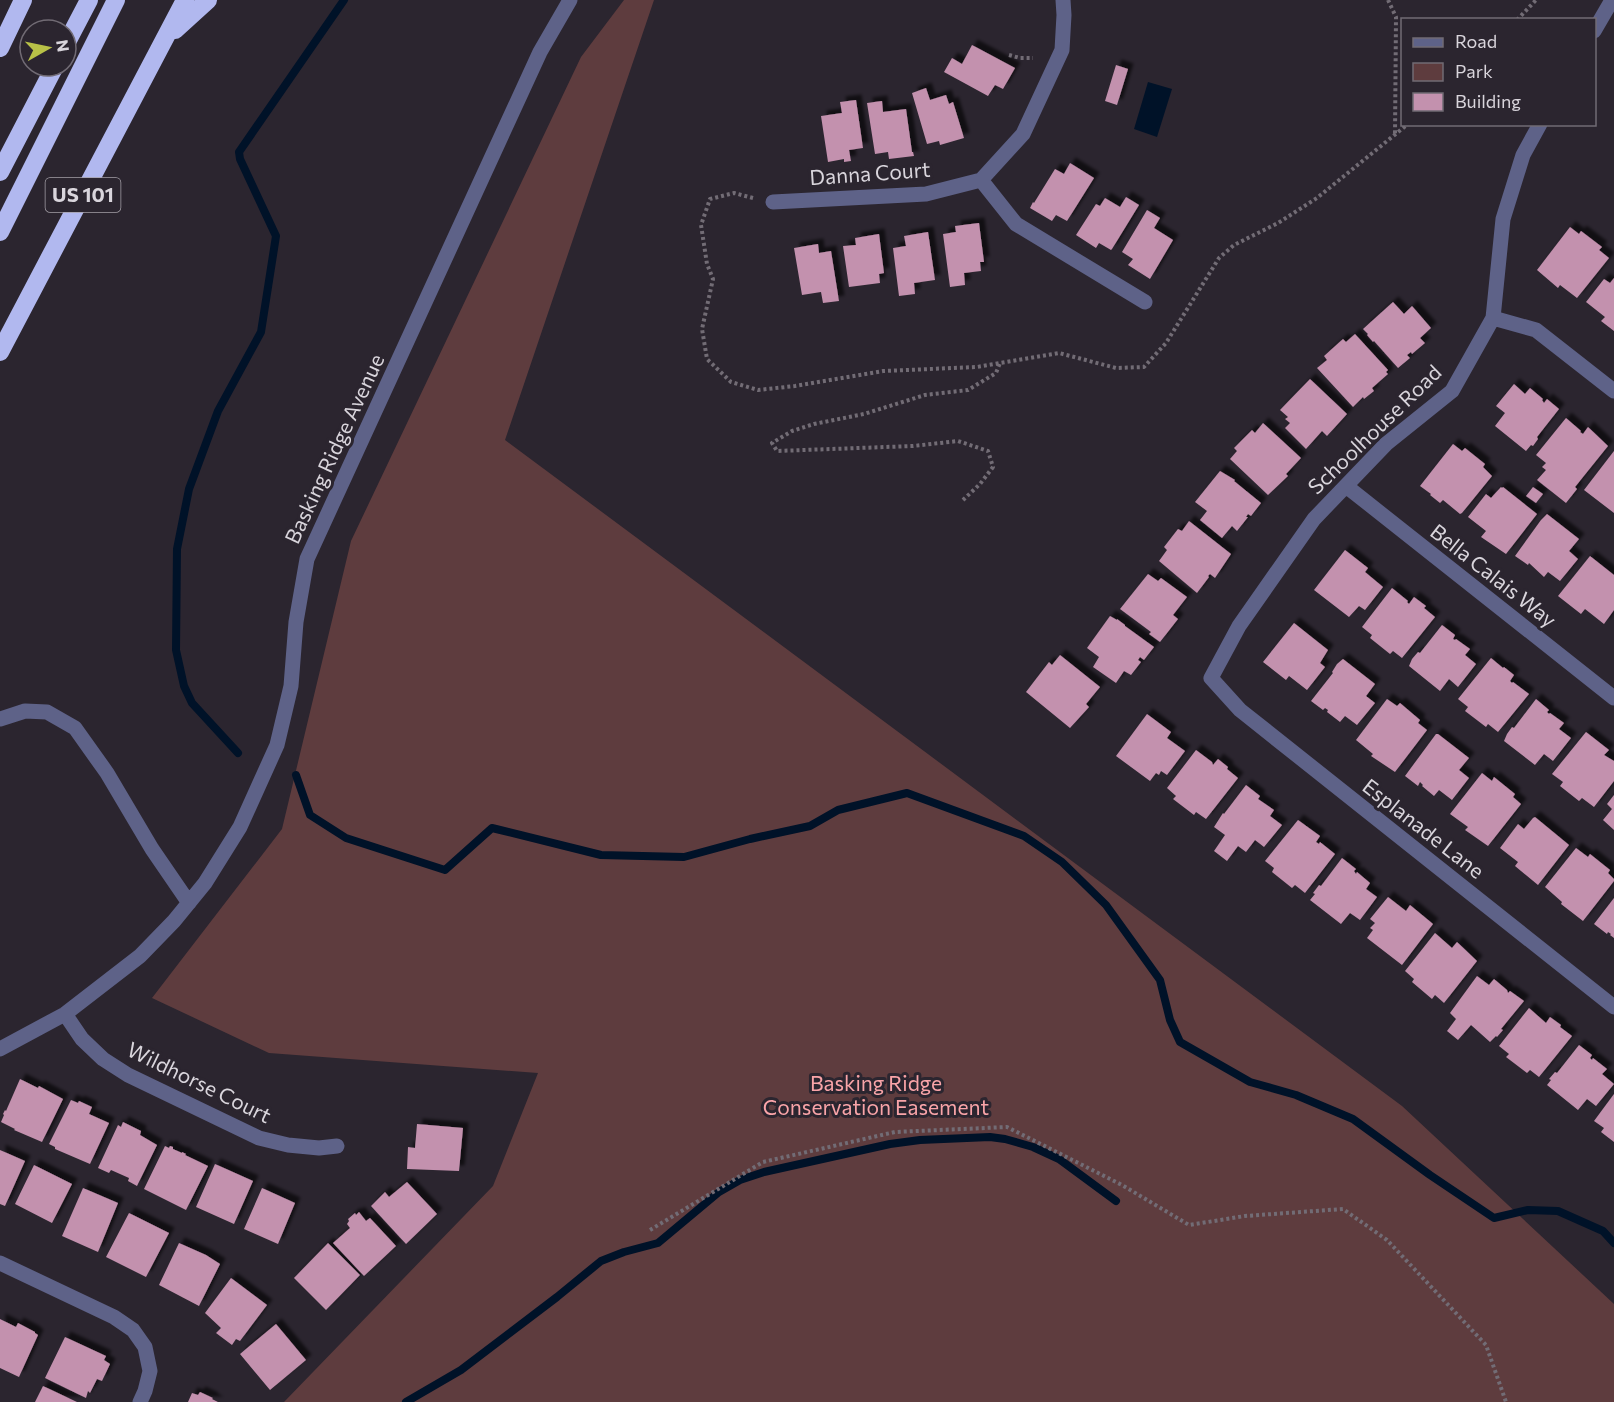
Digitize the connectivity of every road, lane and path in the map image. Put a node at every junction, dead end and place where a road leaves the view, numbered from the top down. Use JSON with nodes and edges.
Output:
{"nodes":[{"id":1,"x":23,"y":0,"type":"edge"},
{"id":2,"x":89,"y":0,"type":"edge"},
{"id":3,"x":116,"y":0,"type":"edge"},
{"id":4,"x":185,"y":0,"type":"edge"},
{"id":5,"x":208,"y":0,"type":"edge"},
{"id":6,"x":570,"y":0,"type":"edge"},
{"id":7,"x":1062,"y":0,"type":"edge"},
{"id":8,"x":1388,"y":0,"type":"edge"},
{"id":9,"x":1536,"y":0,"type":"edge"},
{"id":10,"x":1612,"y":0,"type":"edge"},
{"id":11,"x":1519,"y":18,"type":"edge"},
{"id":12,"x":78,"y":21,"type":"edge"},
{"id":13,"x":1596,"y":28,"type":"edge"},
{"id":14,"x":167,"y":37,"type":"junction"},
{"id":15,"x":0,"y":48,"type":"edge"},
{"id":16,"x":1009,"y":56,"type":"dead end"},
{"id":17,"x":1033,"y":58,"type":"dead end"},
{"id":18,"x":49,"y":78,"type":"edge"},
{"id":19,"x":1406,"y":126,"type":"edge"},
{"id":20,"x":1539,"y":126,"type":"edge"},
{"id":21,"x":1395,"y":136,"type":"junction"},
{"id":22,"x":0,"y":172,"type":"edge"},
{"id":23,"x":981,"y":180,"type":"junction"},
{"id":24,"x":773,"y":202,"type":"joint"},
{"id":25,"x":0,"y":232,"type":"edge"},
{"id":26,"x":1145,"y":302,"type":"dead end"},
{"id":27,"x":1494,"y":318,"type":"junction"},
{"id":28,"x":0,"y":352,"type":"edge"},
{"id":29,"x":1000,"y":363,"type":"junction"},
{"id":30,"x":1614,"y":391,"type":"edge"},
{"id":31,"x":1346,"y":486,"type":"junction"},
{"id":32,"x":963,"y":500,"type":"dead end"},
{"id":33,"x":1211,"y":678,"type":"joint"},
{"id":34,"x":1614,"y":698,"type":"edge"},
{"id":35,"x":0,"y":718,"type":"edge"},
{"id":36,"x":189,"y":903,"type":"junction"},
{"id":37,"x":1614,"y":1008,"type":"edge"},
{"id":38,"x":65,"y":1014,"type":"junction"},
{"id":39,"x":0,"y":1049,"type":"edge"},
{"id":40,"x":337,"y":1146,"type":"dead end"},
{"id":41,"x":650,"y":1230,"type":"dead end"},
{"id":42,"x":0,"y":1263,"type":"edge"},
{"id":43,"x":140,"y":1402,"type":"edge"},
{"id":44,"x":1506,"y":1402,"type":"edge"}],
"edges":[{"from":1,"to":15,"type":"highway"},
{"from":2,"to":12,"type":"highway"},
{"from":3,"to":25,"type":"highway"},
{"from":4,"to":14,"type":"highway","number":"US 101"},
{"from":5,"to":14,"type":"highway"},
{"from":6,"to":36,"type":"street","name":"Basking Ridge Avenue"},
{"from":7,"to":23,"type":"street"},
{"from":8,"to":21,"type":"path"},
{"from":9,"to":11,"type":"path"},
{"from":10,"to":13,"type":"street"},
{"from":14,"to":28,"type":"highway","number":"US 101"},
{"from":16,"to":17,"type":"path"},
{"from":18,"to":22,"type":"highway"},
{"from":19,"to":21,"type":"path"},
{"from":20,"to":27,"type":"street","name":"Schoolhouse Road"},
{"from":21,"to":29,"type":"path"},
{"from":23,"to":24,"type":"street","name":"Danna Court"},
{"from":23,"to":26,"type":"street"},
{"from":24,"to":29,"type":"path"},
{"from":27,"to":30,"type":"street"},
{"from":27,"to":31,"type":"street","name":"Schoolhouse Road"},
{"from":29,"to":32,"type":"path"},
{"from":31,"to":33,"type":"street","name":"Schoolhouse Road"},
{"from":31,"to":34,"type":"street","name":"Bella Calais Way"},
{"from":33,"to":37,"type":"street","name":"Esplanade Lane"},
{"from":35,"to":36,"type":"street"},
{"from":36,"to":38,"type":"street","name":"Basking Ridge Avenue"},
{"from":38,"to":39,"type":"street","name":"Basking Ridge Avenue"},
{"from":38,"to":40,"type":"street","name":"Wildhorse Court"},
{"from":41,"to":44,"type":"path"},
{"from":42,"to":43,"type":"street"}]}
